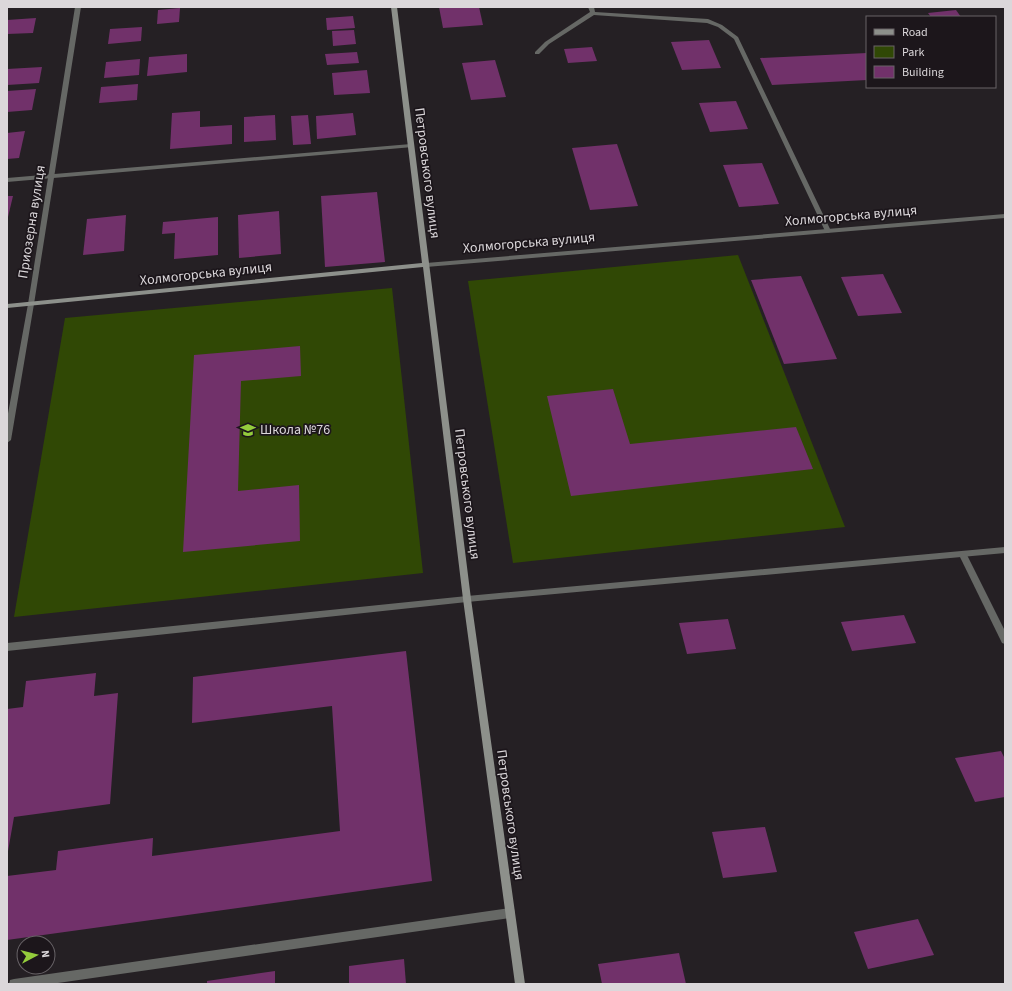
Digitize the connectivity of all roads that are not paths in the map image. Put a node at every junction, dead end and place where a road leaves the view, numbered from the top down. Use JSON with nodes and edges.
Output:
{"nodes":[{"id":1,"x":78,"y":7,"type":"edge"},
{"id":2,"x":394,"y":7,"type":"edge"},
{"id":3,"x":591,"y":7,"type":"edge"},
{"id":4,"x":593,"y":13,"type":"junction"},
{"id":5,"x":537,"y":53,"type":"dead end"},
{"id":6,"x":411,"y":146,"type":"junction"},
{"id":7,"x":52,"y":177,"type":"junction"},
{"id":8,"x":7,"y":180,"type":"edge"},
{"id":9,"x":1005,"y":216,"type":"edge"},
{"id":10,"x":828,"y":230,"type":"junction"},
{"id":11,"x":426,"y":265,"type":"junction"},
{"id":12,"x":31,"y":304,"type":"junction"},
{"id":13,"x":7,"y":306,"type":"edge"},
{"id":14,"x":7,"y":440,"type":"edge"},
{"id":15,"x":1005,"y":550,"type":"edge"},
{"id":16,"x":963,"y":555,"type":"junction"},
{"id":17,"x":467,"y":599,"type":"junction"},
{"id":18,"x":1005,"y":640,"type":"edge"},
{"id":19,"x":7,"y":647,"type":"edge"},
{"id":20,"x":510,"y":914,"type":"junction"},
{"id":21,"x":14,"y":984,"type":"edge"},
{"id":22,"x":520,"y":984,"type":"edge"}],
"edges":[{"from":1,"to":7,"type":"street","name":"Приозерна вулиця"},
{"from":2,"to":6,"type":"main road","name":"Петровського вулиця"},
{"from":3,"to":4,"type":"street"},
{"from":4,"to":5,"type":"street"},
{"from":4,"to":10,"type":"street"},
{"from":6,"to":7,"type":"street"},
{"from":6,"to":11,"type":"main road","name":"Петровського вулиця"},
{"from":7,"to":8,"type":"street"},
{"from":7,"to":12,"type":"street","name":"Приозерна вулиця"},
{"from":9,"to":10,"type":"street","name":"Холмогорська вулиця"},
{"from":10,"to":11,"type":"street","name":"Холмогорська вулиця"},
{"from":11,"to":12,"type":"main road","name":"Холмогорська вулиця"},
{"from":11,"to":17,"type":"main road","name":"Петровського вулиця"},
{"from":12,"to":13,"type":"main road","name":"Холмогорська вулиця"},
{"from":12,"to":14,"type":"street","name":"Приозерна вулиця"},
{"from":15,"to":16,"type":"street"},
{"from":16,"to":17,"type":"street"},
{"from":16,"to":18,"type":"street"},
{"from":17,"to":19,"type":"street"},
{"from":17,"to":20,"type":"main road","name":"Петровського вулиця"},
{"from":20,"to":21,"type":"street"},
{"from":20,"to":22,"type":"main road","name":"Петровського вулиця"}]}
